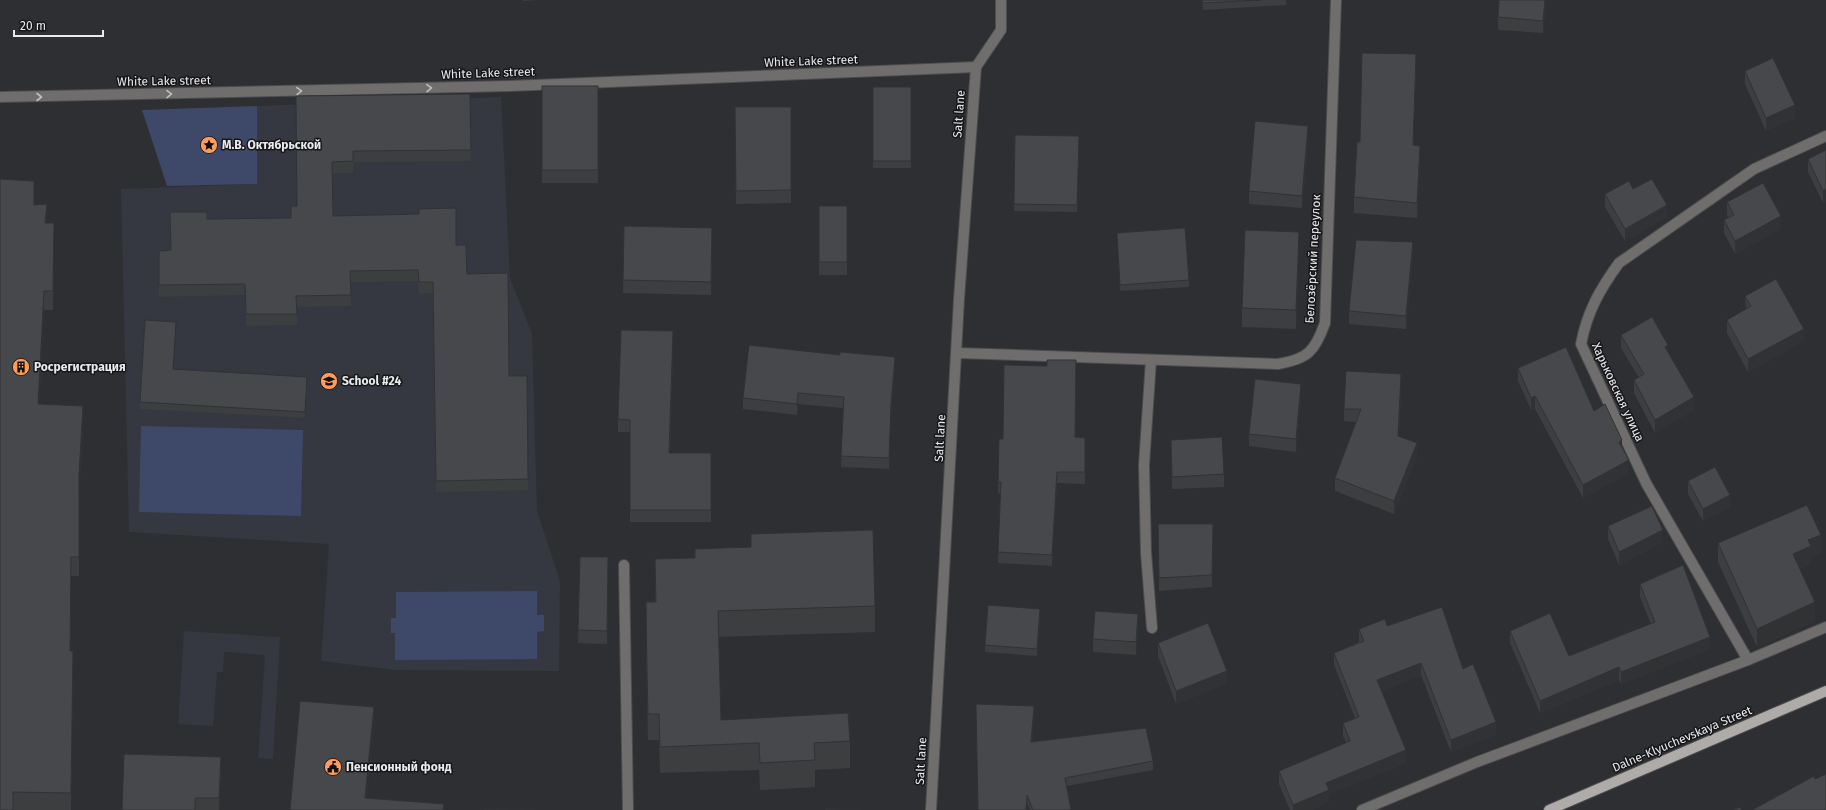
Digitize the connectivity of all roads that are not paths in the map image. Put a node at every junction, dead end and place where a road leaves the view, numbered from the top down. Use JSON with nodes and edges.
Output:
{"nodes":[{"id":1,"x":1001,"y":0,"type":"edge"},
{"id":2,"x":1336,"y":0,"type":"edge"},
{"id":3,"x":976,"y":67,"type":"junction"},
{"id":4,"x":0,"y":97,"type":"edge"},
{"id":5,"x":1826,"y":136,"type":"edge"},
{"id":6,"x":958,"y":353,"type":"junction"},
{"id":7,"x":1151,"y":360,"type":"junction"},
{"id":8,"x":624,"y":566,"type":"dead end"},
{"id":9,"x":1826,"y":627,"type":"edge"},
{"id":10,"x":1152,"y":628,"type":"dead end"},
{"id":11,"x":1748,"y":660,"type":"junction"},
{"id":12,"x":1826,"y":691,"type":"edge"},
{"id":13,"x":628,"y":810,"type":"edge"},
{"id":14,"x":931,"y":810,"type":"edge"},
{"id":15,"x":1362,"y":810,"type":"edge"},
{"id":16,"x":1549,"y":810,"type":"edge"}],
"edges":[{"from":1,"to":3,"type":"street"},
{"from":2,"to":7,"type":"street","name":"Белозёрский переулок"},
{"from":4,"to":3,"type":"street","name":"White Lake street","one_way":true},
{"from":3,"to":6,"type":"street","name":"Salt lane"},
{"from":5,"to":11,"type":"street","name":"Харьковская улица"},
{"from":6,"to":7,"type":"street","name":"Белозёрский переулок"},
{"from":6,"to":14,"type":"street","name":"Salt lane"},
{"from":7,"to":10,"type":"street"},
{"from":8,"to":13,"type":"street"},
{"from":9,"to":11,"type":"street"},
{"from":11,"to":15,"type":"street"},
{"from":12,"to":16,"type":"main road","name":"Dalne-Klyuchevskaya Street"}]}
